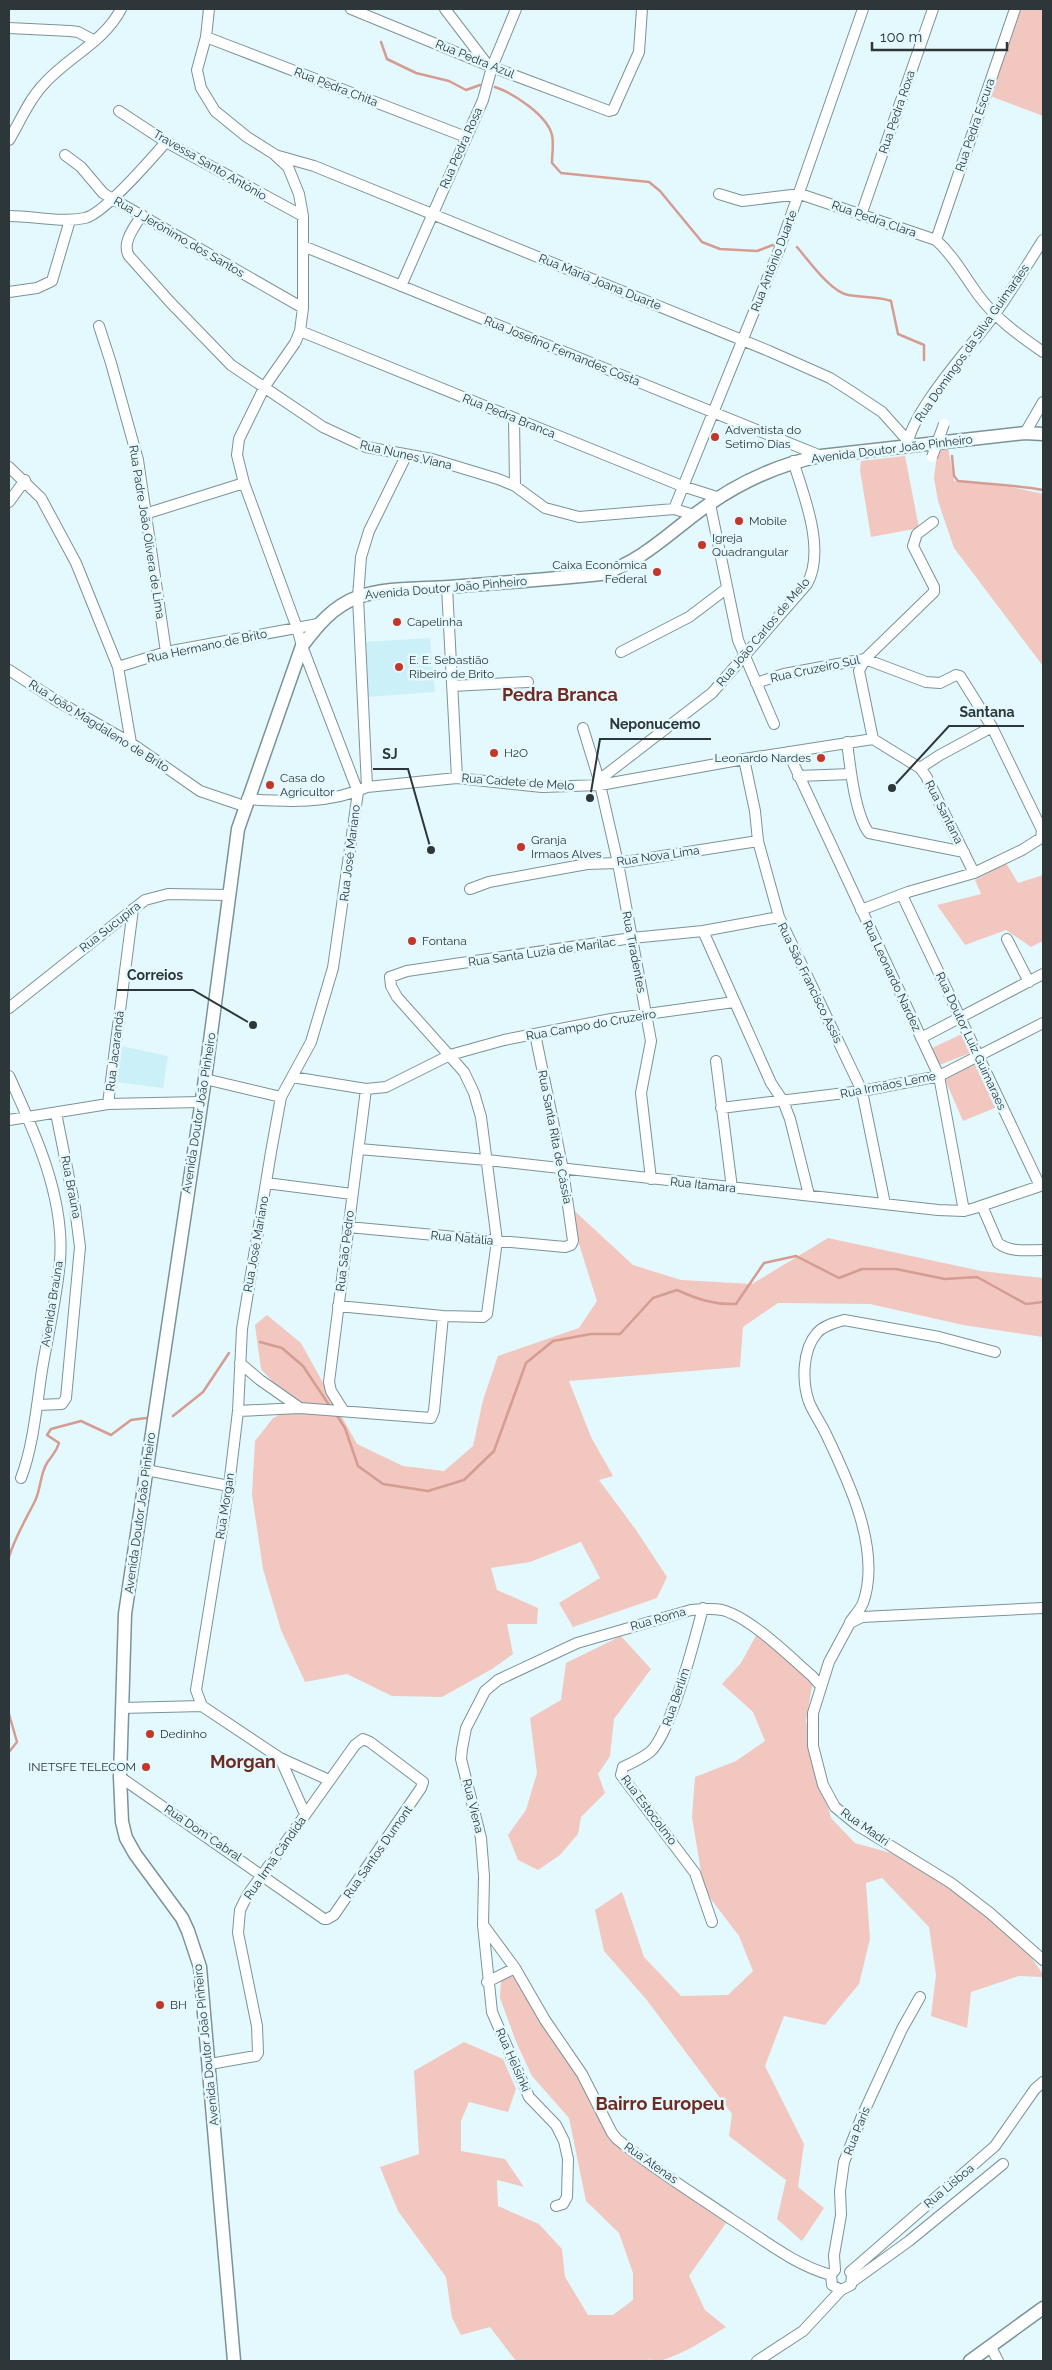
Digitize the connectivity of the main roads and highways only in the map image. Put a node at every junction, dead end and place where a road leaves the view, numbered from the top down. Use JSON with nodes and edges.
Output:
{"nodes":[{"id":1,"x":1043,"y":434,"type":"edge"},
{"id":2,"x":1043,"y":2308,"type":"edge"},
{"id":3,"x":234,"y":2361,"type":"edge"},
{"id":4,"x":970,"y":2361,"type":"edge"}],
"edges":[{"from":1,"to":3,"type":"main road","name":"Avenida Doutor João Pinheiro"},
{"from":2,"to":4,"type":"main road"}]}
